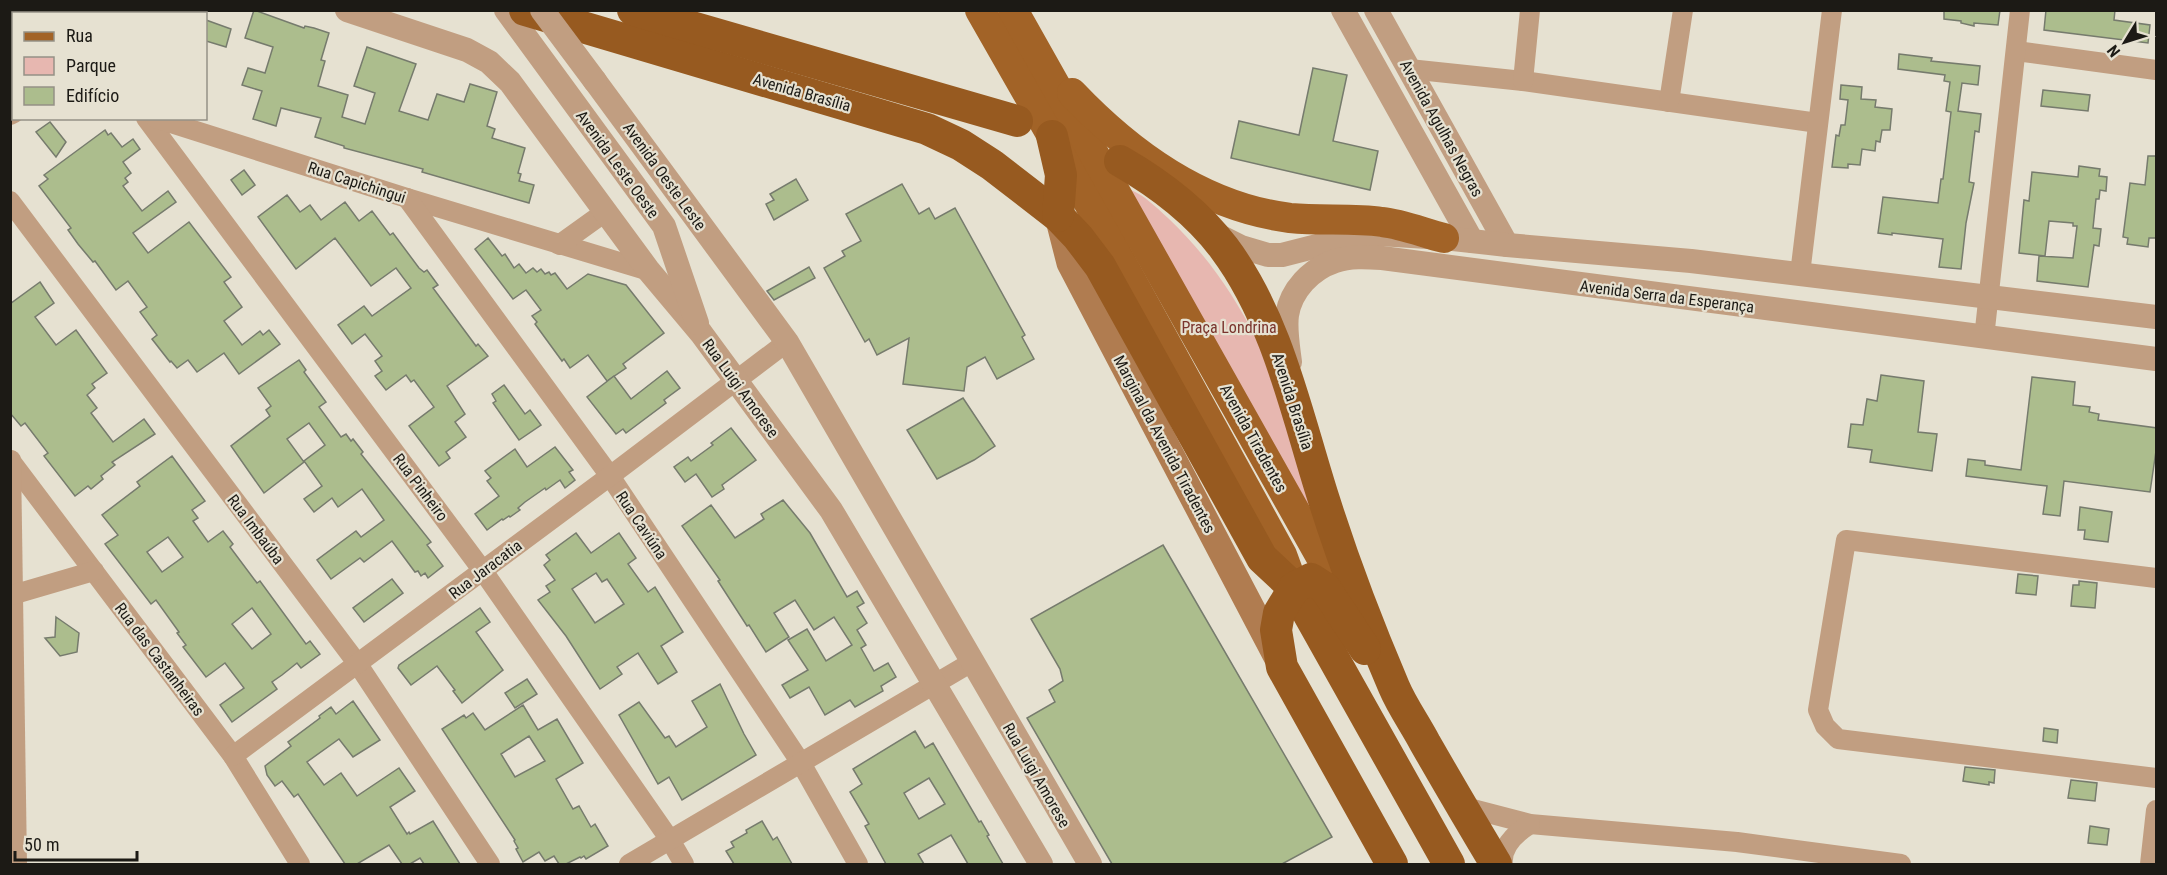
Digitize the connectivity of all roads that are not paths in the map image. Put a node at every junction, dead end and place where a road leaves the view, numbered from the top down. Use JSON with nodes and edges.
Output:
{"nodes":[{"id":1,"x":347,"y":10,"type":"edge"},
{"id":2,"x":506,"y":10,"type":"edge"},
{"id":3,"x":542,"y":10,"type":"edge"},
{"id":4,"x":633,"y":10,"type":"edge"},
{"id":5,"x":701,"y":10,"type":"edge"},
{"id":6,"x":1014,"y":10,"type":"edge"},
{"id":7,"x":1343,"y":10,"type":"edge"},
{"id":8,"x":1376,"y":10,"type":"edge"},
{"id":9,"x":1530,"y":10,"type":"edge"},
{"id":10,"x":1683,"y":10,"type":"edge"},
{"id":11,"x":1832,"y":10,"type":"edge"},
{"id":12,"x":2020,"y":10,"type":"edge"},
{"id":13,"x":984,"y":18,"type":"edge"},
{"id":14,"x":526,"y":25,"type":"edge"},
{"id":15,"x":2016,"y":51,"type":"junction"},
{"id":16,"x":1040,"y":58,"type":"junction"},
{"id":17,"x":1409,"y":69,"type":"junction"},
{"id":18,"x":2157,"y":70,"type":"edge"},
{"id":19,"x":853,"y":74,"type":"junction"},
{"id":20,"x":1523,"y":81,"type":"junction"},
{"id":21,"x":1670,"y":102,"type":"junction"},
{"id":22,"x":147,"y":120,"type":"edge"},
{"id":23,"x":161,"y":120,"type":"edge"},
{"id":24,"x":1017,"y":122,"type":"dead end"},
{"id":25,"x":1818,"y":123,"type":"junction"},
{"id":26,"x":1052,"y":136,"type":"junction"},
{"id":27,"x":611,"y":154,"type":"junction"},
{"id":28,"x":1120,"y":161,"type":"dead end"},
{"id":29,"x":407,"y":198,"type":"junction"},
{"id":30,"x":10,"y":201,"type":"edge"},
{"id":31,"x":604,"y":212,"type":"junction"},
{"id":32,"x":1058,"y":216,"type":"junction"},
{"id":33,"x":1211,"y":232,"type":"junction"},
{"id":34,"x":1458,"y":239,"type":"junction"},
{"id":35,"x":559,"y":245,"type":"junction"},
{"id":36,"x":1507,"y":245,"type":"junction"},
{"id":37,"x":649,"y":272,"type":"junction"},
{"id":38,"x":1800,"y":274,"type":"junction"},
{"id":39,"x":1989,"y":297,"type":"junction"},
{"id":40,"x":2157,"y":317,"type":"edge"},
{"id":41,"x":701,"y":333,"type":"junction"},
{"id":42,"x":1984,"y":338,"type":"junction"},
{"id":43,"x":786,"y":342,"type":"junction"},
{"id":44,"x":2157,"y":359,"type":"edge"},
{"id":45,"x":736,"y":381,"type":"junction"},
{"id":46,"x":1294,"y":396,"type":"junction"},
{"id":47,"x":11,"y":460,"type":"edge"},
{"id":48,"x":610,"y":476,"type":"junction"},
{"id":49,"x":94,"y":571,"type":"junction"},
{"id":50,"x":483,"y":571,"type":"junction"},
{"id":51,"x":2157,"y":578,"type":"edge"},
{"id":52,"x":1293,"y":588,"type":"junction"},
{"id":53,"x":12,"y":595,"type":"junction"},
{"id":54,"x":12,"y":659,"type":"edge"},
{"id":55,"x":972,"y":662,"type":"junction"},
{"id":56,"x":357,"y":663,"type":"junction"},
{"id":57,"x":1282,"y":667,"type":"junction"},
{"id":58,"x":935,"y":684,"type":"junction"},
{"id":59,"x":1394,"y":688,"type":"junction"},
{"id":60,"x":233,"y":756,"type":"junction"},
{"id":61,"x":801,"y":763,"type":"junction"},
{"id":62,"x":2157,"y":778,"type":"edge"},
{"id":63,"x":1461,"y":806,"type":"junction"},
{"id":64,"x":2157,"y":810,"type":"edge"},
{"id":65,"x":1530,"y":824,"type":"junction"},
{"id":66,"x":670,"y":840,"type":"junction"},
{"id":67,"x":14,"y":859,"type":"edge"},
{"id":68,"x":300,"y":864,"type":"edge"},
{"id":69,"x":490,"y":864,"type":"edge"},
{"id":70,"x":629,"y":864,"type":"edge"},
{"id":71,"x":684,"y":864,"type":"edge"},
{"id":72,"x":858,"y":864,"type":"edge"},
{"id":73,"x":1041,"y":864,"type":"edge"},
{"id":74,"x":1090,"y":864,"type":"edge"},
{"id":75,"x":1392,"y":864,"type":"edge"},
{"id":76,"x":1449,"y":864,"type":"edge"},
{"id":77,"x":1496,"y":864,"type":"edge"},
{"id":78,"x":1503,"y":864,"type":"edge"},
{"id":79,"x":1901,"y":864,"type":"edge"},
{"id":80,"x":2150,"y":864,"type":"edge"}],
"edges":[{"from":1,"to":31,"type":"street","name":"Rua Luigi Amorese"},
{"from":2,"to":14,"type":"street","name":"Avenida Leste Oeste"},
{"from":3,"to":43,"type":"street","name":"Avenida Oeste Leste","bridge":true},
{"from":4,"to":19,"type":"highway","name":"Avenida Brasília"},
{"from":5,"to":19,"type":"highway"},
{"from":6,"to":16,"type":"main road","name":"Avenida Tiradentes"},
{"from":7,"to":34,"type":"street","name":"Avenida Agulhas Negras"},
{"from":8,"to":17,"type":"street","name":"Avenida Agulhas Negras"},
{"from":9,"to":20,"type":"street"},
{"from":10,"to":21,"type":"street"},
{"from":11,"to":25,"type":"street"},
{"from":12,"to":15,"type":"street"},
{"from":13,"to":16,"type":"main road"},
{"from":13,"to":26,"type":"main road","name":"Avenida Tiradentes"},
{"from":14,"to":27,"type":"street","name":"Avenida Leste Oeste"},
{"from":14,"to":32,"type":"highway","name":"Avenida Brasília"},
{"from":15,"to":18,"type":"street"},
{"from":15,"to":39,"type":"street"},
{"from":16,"to":34,"type":"main road"},
{"from":16,"to":59,"type":"main road","name":"Avenida Tiradentes"},
{"from":17,"to":20,"type":"street"},
{"from":17,"to":36,"type":"street","name":"Avenida Agulhas Negras"},
{"from":19,"to":24,"type":"highway","name":"Avenida Brasília"},
{"from":20,"to":21,"type":"street"},
{"from":21,"to":25,"type":"street"},
{"from":22,"to":50,"type":"street","name":"Rua Pinheiro"},
{"from":23,"to":29,"type":"street","name":"Rua Capichingui"},
{"from":25,"to":38,"type":"street"},
{"from":26,"to":32,"type":"highway"},
{"from":26,"to":52,"type":"main road","name":"Avenida Tiradentes"},
{"from":27,"to":31,"type":"street"},
{"from":27,"to":41,"type":"street","name":"Avenida Leste Oeste"},
{"from":28,"to":33,"type":"highway","name":"Avenida Brasília"},
{"from":29,"to":35,"type":"street","name":"Rua Capichingui"},
{"from":29,"to":48,"type":"street","name":"Rua Caviúna"},
{"from":30,"to":56,"type":"street","name":"Rua Imbaúba"},
{"from":31,"to":35,"type":"street"},
{"from":31,"to":37,"type":"street","name":"Rua Luigi Amorese"},
{"from":32,"to":52,"type":"highway","name":"Avenida Brasília"},
{"from":32,"to":57,"type":"main road","name":"Marginal da Avenida Tiradentes"},
{"from":33,"to":34,"type":"street","name":"Avenida Serra da Esperança"},
{"from":33,"to":46,"type":"highway","name":"Avenida Brasília"},
{"from":34,"to":36,"type":"street","name":"Avenida Serra da Esperança"},
{"from":35,"to":37,"type":"street","name":"Rua Capichingui"},
{"from":36,"to":38,"type":"street","name":"Avenida Serra da Esperança"},
{"from":37,"to":41,"type":"street","name":"Rua Luigi Amorese"},
{"from":38,"to":39,"type":"street","name":"Avenida Serra da Esperança"},
{"from":39,"to":40,"type":"street","name":"Avenida Serra da Esperança"},
{"from":39,"to":42,"type":"street"},
{"from":41,"to":45,"type":"street","name":"Rua Luigi Amorese"},
{"from":42,"to":44,"type":"street","name":"Avenida Serra da Esperança"},
{"from":42,"to":46,"type":"street","name":"Avenida Serra da Esperança"},
{"from":43,"to":45,"type":"street","name":"Rua Jaracatia"},
{"from":43,"to":55,"type":"street","name":"Rua Luigi Amorese"},
{"from":45,"to":48,"type":"street","name":"Rua Jaracatia"},
{"from":45,"to":58,"type":"street","name":"Rua Luigi Amorese"},
{"from":46,"to":59,"type":"highway","name":"Avenida Brasília"},
{"from":47,"to":49,"type":"street","name":"Rua das Castanheiras"},
{"from":47,"to":53,"type":"street"},
{"from":48,"to":50,"type":"street","name":"Rua Jaracatia"},
{"from":48,"to":61,"type":"street","name":"Rua Caviúna"},
{"from":49,"to":53,"type":"street"},
{"from":49,"to":60,"type":"street","name":"Rua das Castanheiras"},
{"from":50,"to":56,"type":"street","name":"Rua Jaracatia"},
{"from":50,"to":66,"type":"street","name":"Rua Pinheiro"},
{"from":51,"to":62,"type":"street"},
{"from":52,"to":57,"type":"highway"},
{"from":52,"to":59,"type":"highway"},
{"from":52,"to":76,"type":"highway","name":"Avenida Tiradentes"},
{"from":53,"to":54,"type":"street"},
{"from":54,"to":67,"type":"street"},
{"from":55,"to":58,"type":"street"},
{"from":55,"to":74,"type":"street","name":"Rua Luigi Amorese"},
{"from":56,"to":60,"type":"street","name":"Rua Jaracatia"},
{"from":56,"to":69,"type":"street","name":"Rua Imbaúba"},
{"from":57,"to":75,"type":"highway"},
{"from":58,"to":61,"type":"street"},
{"from":58,"to":73,"type":"street","name":"Rua Luigi Amorese"},
{"from":59,"to":63,"type":"highway","name":"Avenida Tiradentes"},
{"from":60,"to":68,"type":"street","name":"Rua das Castanheiras"},
{"from":61,"to":66,"type":"street"},
{"from":61,"to":72,"type":"street","name":"Rua Caviúna"},
{"from":63,"to":65,"type":"street"},
{"from":63,"to":77,"type":"highway","name":"Avenida Tiradentes"},
{"from":64,"to":80,"type":"street"},
{"from":65,"to":78,"type":"street"},
{"from":65,"to":79,"type":"street"},
{"from":66,"to":70,"type":"street"},
{"from":66,"to":71,"type":"street","name":"Rua Pinheiro"}]}
